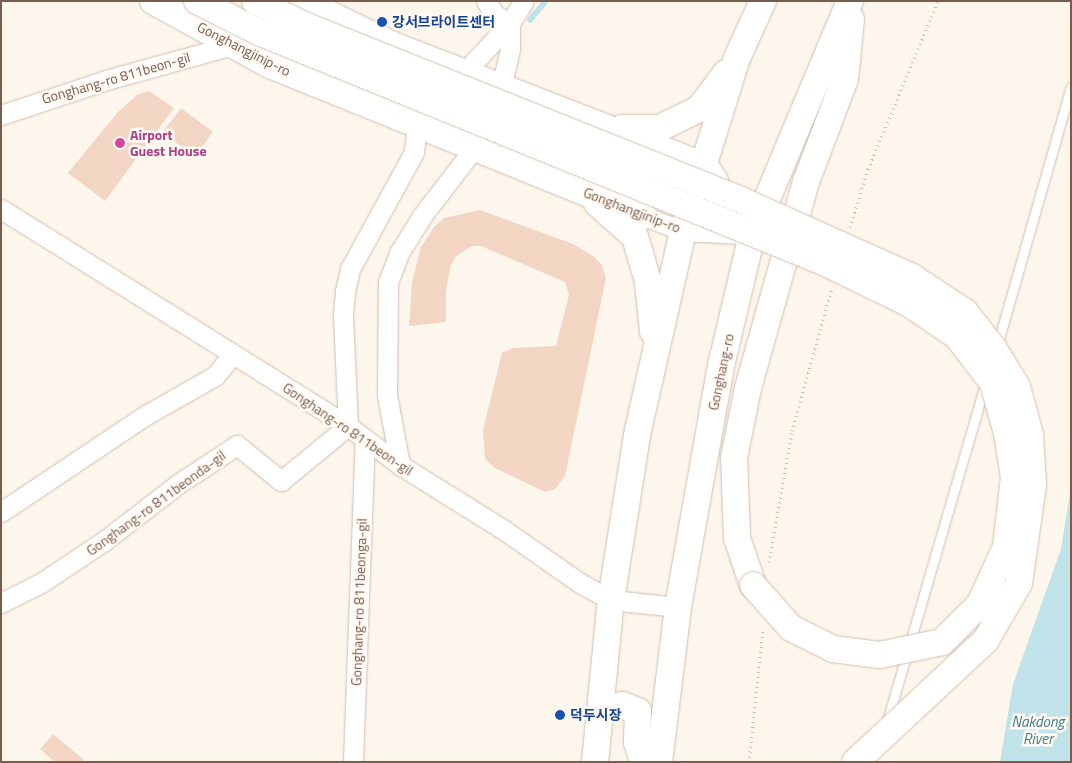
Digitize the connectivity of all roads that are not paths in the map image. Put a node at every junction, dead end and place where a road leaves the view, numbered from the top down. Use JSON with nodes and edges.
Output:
{"nodes":[{"id":1,"x":153,"y":1,"type":"edge"},
{"id":2,"x":197,"y":1,"type":"edge"},
{"id":3,"x":255,"y":1,"type":"edge"},
{"id":4,"x":302,"y":1,"type":"edge"},
{"id":5,"x":486,"y":1,"type":"edge"},
{"id":6,"x":524,"y":1,"type":"edge"},
{"id":7,"x":763,"y":1,"type":"edge"},
{"id":8,"x":852,"y":1,"type":"edge"},
{"id":9,"x":510,"y":23,"type":"junction"},
{"id":10,"x":233,"y":45,"type":"junction"},
{"id":11,"x":737,"y":58,"type":"junction"},
{"id":12,"x":464,"y":73,"type":"junction"},
{"id":13,"x":1071,"y":86,"type":"edge"},
{"id":14,"x":501,"y":87,"type":"junction"},
{"id":15,"x":1,"y":115,"type":"edge"},
{"id":16,"x":417,"y":123,"type":"junction"},
{"id":17,"x":607,"y":128,"type":"junction"},
{"id":18,"x":475,"y":147,"type":"junction"},
{"id":19,"x":705,"y":166,"type":"junction"},
{"id":20,"x":583,"y":191,"type":"junction"},
{"id":21,"x":1,"y":209,"type":"edge"},
{"id":22,"x":644,"y":216,"type":"joint"},
{"id":23,"x":683,"y":231,"type":"junction"},
{"id":24,"x":752,"y":235,"type":"junction"},
{"id":25,"x":233,"y":354,"type":"junction"},
{"id":26,"x":655,"y":354,"type":"junction"},
{"id":27,"x":348,"y":426,"type":"junction"},
{"id":28,"x":365,"y":441,"type":"junction"},
{"id":29,"x":400,"y":465,"type":"junction"},
{"id":30,"x":1,"y":512,"type":"edge"},
{"id":31,"x":610,"y":600,"type":"junction"},
{"id":32,"x":1,"y":603,"type":"edge"},
{"id":33,"x":678,"y":607,"type":"junction"},
{"id":34,"x":600,"y":714,"type":"junction"},
{"id":35,"x":880,"y":752,"type":"dead end"},
{"id":36,"x":353,"y":762,"type":"edge"},
{"id":37,"x":595,"y":762,"type":"edge"},
{"id":38,"x":643,"y":762,"type":"edge"},
{"id":39,"x":659,"y":762,"type":"edge"},
{"id":40,"x":856,"y":762,"type":"edge"}],
"edges":[{"from":1,"to":10,"type":"main road","name":"Gonghangjinip-ro"},
{"from":2,"to":8,"type":"main road","bridge":true},
{"from":3,"to":40,"type":"main road","bridge":true},
{"from":4,"to":12,"type":"main road"},
{"from":5,"to":9,"type":"street"},
{"from":6,"to":9,"type":"street"},
{"from":7,"to":11,"type":"main road"},
{"from":8,"to":24,"type":"main road","name":"Gonghang-ro"},
{"from":9,"to":12,"type":"street"},
{"from":9,"to":14,"type":"street"},
{"from":10,"to":15,"type":"street","name":"Gonghang-ro 811beon-gil"},
{"from":10,"to":16,"type":"main road","name":"Gonghangjinip-ro"},
{"from":11,"to":17,"type":"main road"},
{"from":11,"to":19,"type":"main road"},
{"from":12,"to":14,"type":"main road"},
{"from":13,"to":35,"type":"lane"},
{"from":14,"to":17,"type":"main road"},
{"from":16,"to":18,"type":"main road","name":"Gonghangjinip-ro"},
{"from":16,"to":27,"type":"street"},
{"from":17,"to":19,"type":"main road"},
{"from":18,"to":20,"type":"main road","name":"Gonghangjinip-ro"},
{"from":18,"to":29,"type":"street"},
{"from":19,"to":23,"type":"main road"},
{"from":19,"to":24,"type":"main road"},
{"from":20,"to":22,"type":"main road","name":"Gonghangjinip-ro"},
{"from":20,"to":26,"type":"main road"},
{"from":21,"to":25,"type":"street","name":"Gonghang-ro 811beon-gil"},
{"from":22,"to":23,"type":"street","name":"Gonghangjinip-ro"},
{"from":23,"to":24,"type":"street","name":"Gonghangjinip-ro"},
{"from":23,"to":26,"type":"main road"},
{"from":24,"to":33,"type":"main road","name":"Gonghang-ro"},
{"from":25,"to":27,"type":"street","name":"Gonghang-ro 811beon-gil"},
{"from":25,"to":30,"type":"street"},
{"from":26,"to":31,"type":"main road"},
{"from":27,"to":28,"type":"street","name":"Gonghang-ro 811beon-gil"},
{"from":27,"to":32,"type":"street","name":"Gonghang-ro 811beonda-gil"},
{"from":28,"to":29,"type":"street","name":"Gonghang-ro 811beon-gil"},
{"from":28,"to":36,"type":"street","name":"Gonghang-ro 811beonga-gil"},
{"from":29,"to":31,"type":"street","name":"Gonghang-ro 811beon-gil"},
{"from":31,"to":33,"type":"street","name":"Gonghang-ro 811beon-gil"},
{"from":31,"to":34,"type":"main road"},
{"from":33,"to":39,"type":"main road","name":"Gonghang-ro"},
{"from":34,"to":37,"type":"main road"},
{"from":34,"to":38,"type":"main road"}]}
